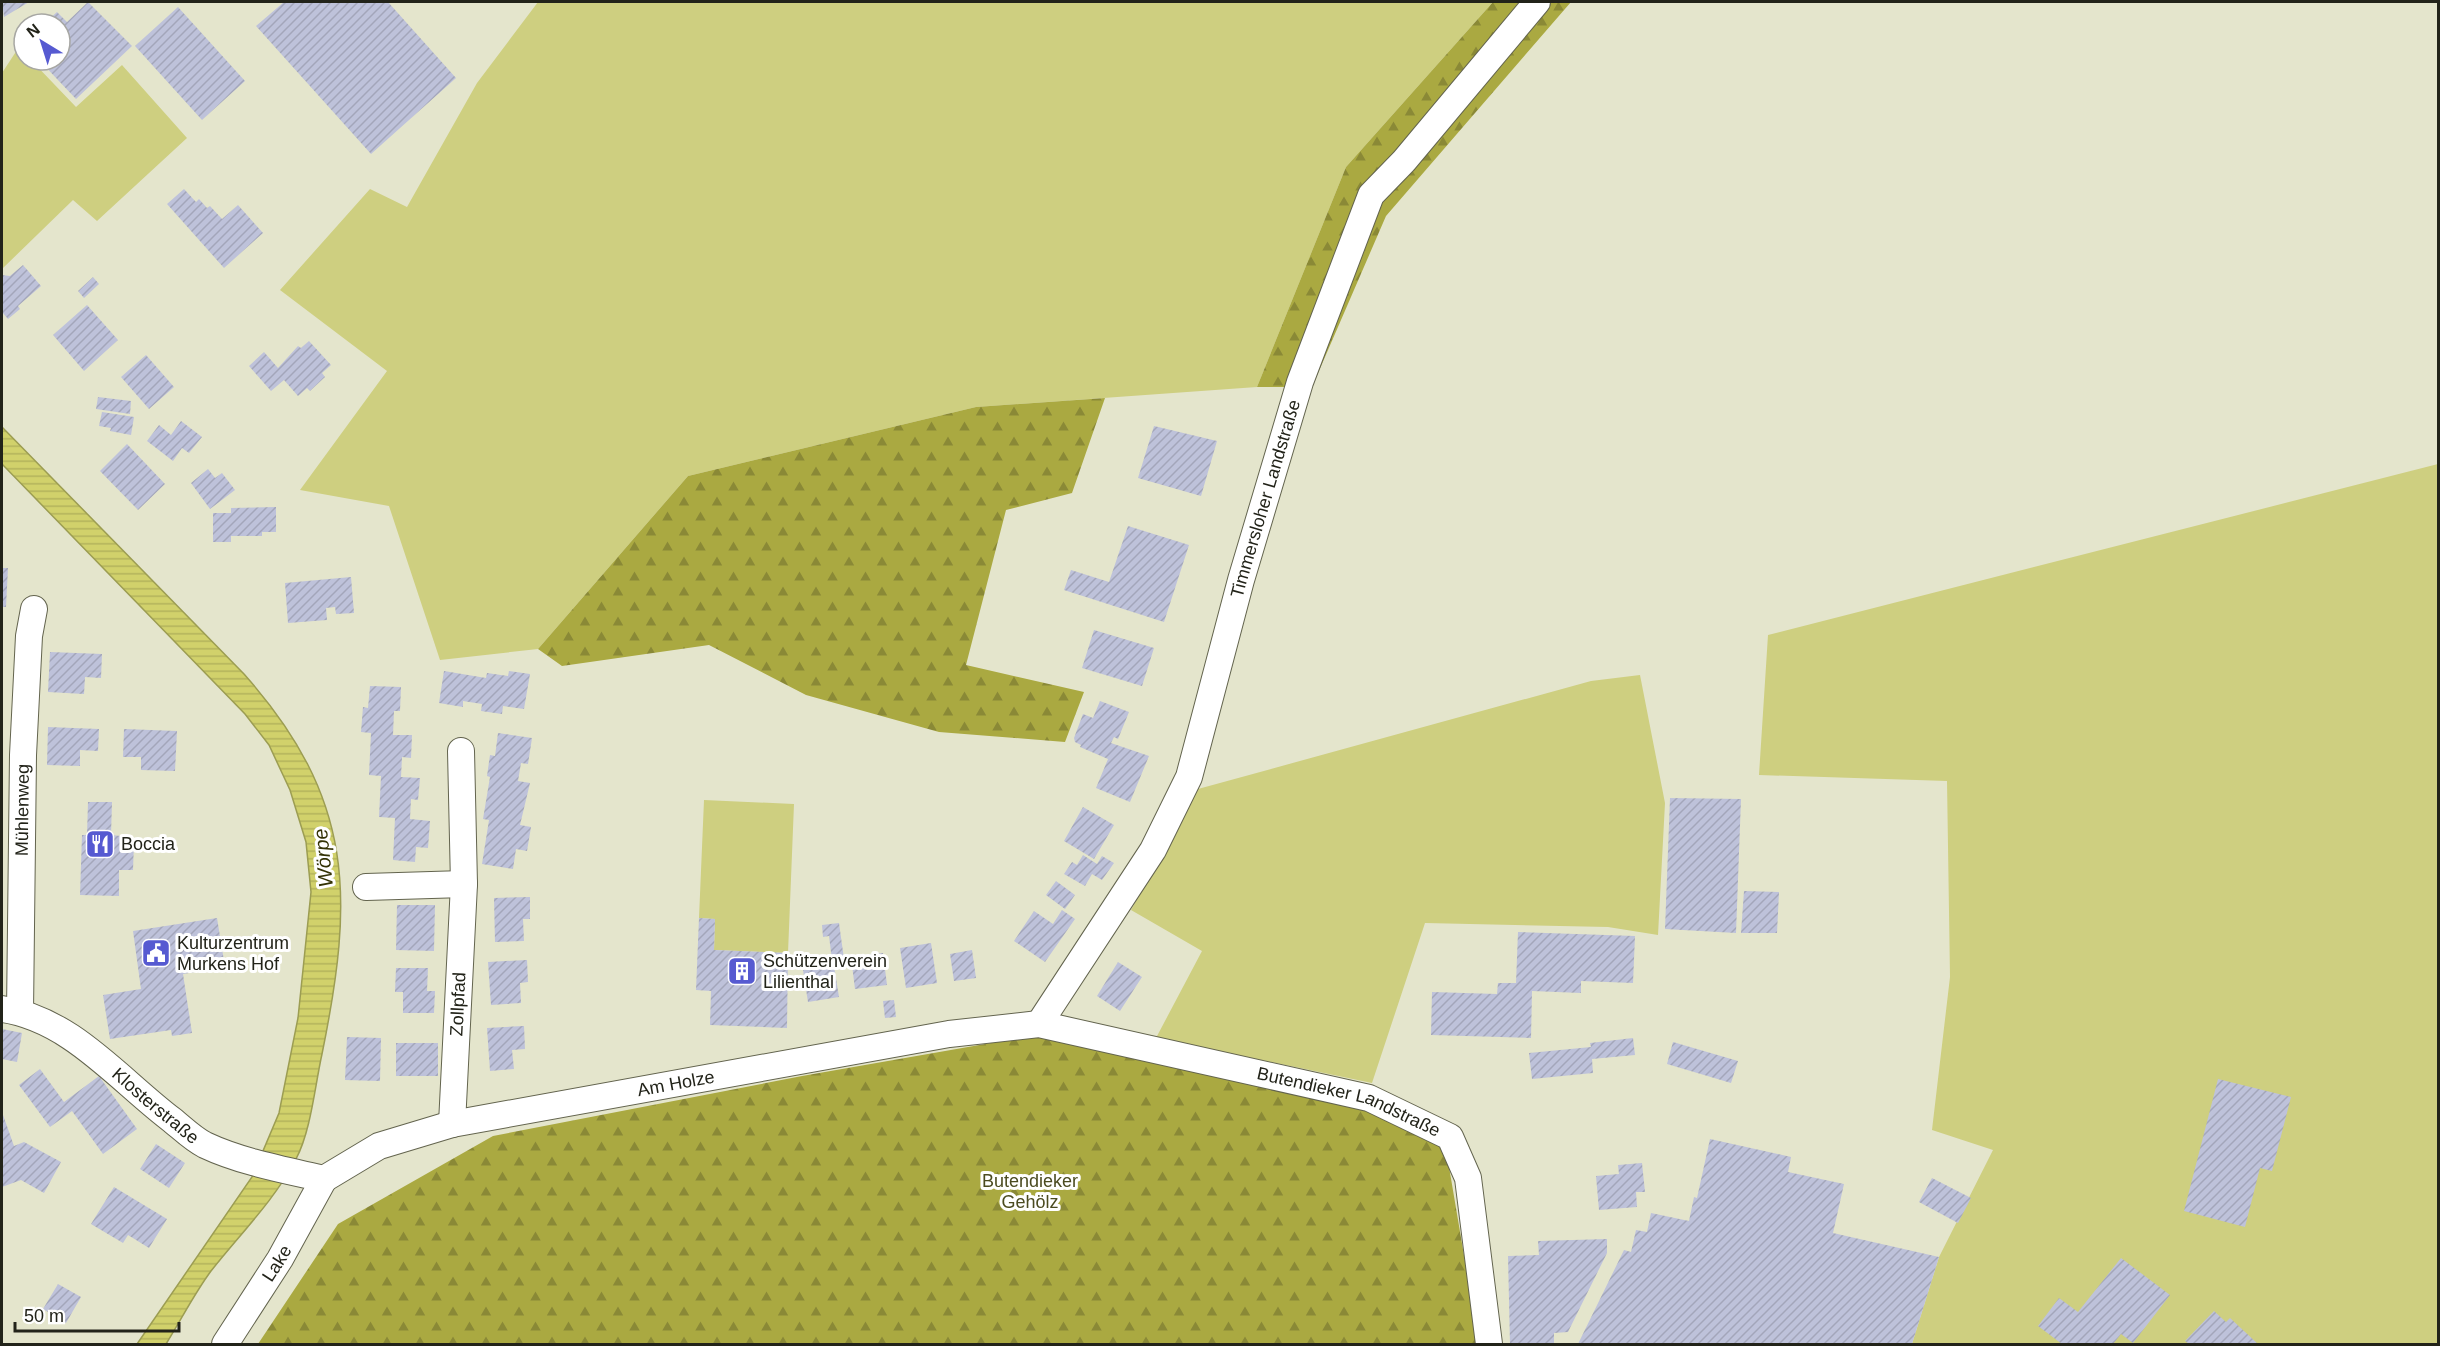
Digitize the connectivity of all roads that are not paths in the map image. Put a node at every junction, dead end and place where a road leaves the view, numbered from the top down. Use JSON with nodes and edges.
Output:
{"nodes":[{"id":1,"x":1537,"y":2,"type":"edge"},
{"id":2,"x":34,"y":609,"type":"dead end"},
{"id":3,"x":461,"y":751,"type":"dead end"},
{"id":4,"x":464,"y":884,"type":"junction"},
{"id":5,"x":366,"y":887,"type":"dead end"},
{"id":6,"x":11,"y":1010,"type":"edge"},
{"id":7,"x":1039,"y":1024,"type":"junction"},
{"id":8,"x":452,"y":1124,"type":"junction"},
{"id":9,"x":324,"y":1179,"type":"junction"},
{"id":10,"x":225,"y":1344,"type":"edge"},
{"id":11,"x":1489,"y":1344,"type":"edge"}],
"edges":[{"from":1,"to":7,"type":"street","name":"Timmersloher Landstraße"},
{"from":2,"to":6,"type":"street","name":"Mühlenweg"},
{"from":3,"to":4,"type":"street","name":"Zollpfad"},
{"from":4,"to":5,"type":"street"},
{"from":4,"to":8,"type":"street","name":"Zollpfad"},
{"from":6,"to":9,"type":"street","name":"Klosterstraße"},
{"from":7,"to":8,"type":"street","name":"Am Holze"},
{"from":7,"to":11,"type":"street","name":"Butendieker Landstraße"},
{"from":8,"to":9,"type":"street","name":"Am Holze"},
{"from":9,"to":10,"type":"street","name":"Lake"}]}
